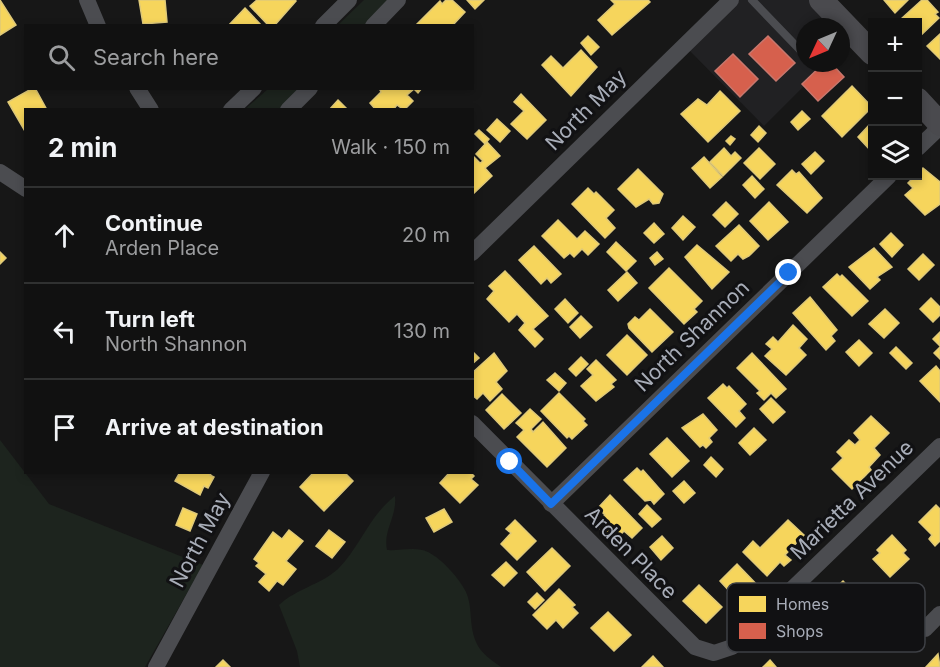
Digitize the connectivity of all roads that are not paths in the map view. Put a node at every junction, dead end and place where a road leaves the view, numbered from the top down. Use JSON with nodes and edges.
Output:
{"nodes":[{"id":1,"x":87,"y":0,"type":"edge"},
{"id":2,"x":349,"y":0,"type":"edge"},
{"id":3,"x":398,"y":0,"type":"edge"},
{"id":4,"x":731,"y":0,"type":"edge"},
{"id":5,"x":752,"y":0,"type":"edge"},
{"id":6,"x":821,"y":0,"type":"edge"},
{"id":7,"x":831,"y":18,"type":"edge"},
{"id":8,"x":97,"y":24,"type":"edge"},
{"id":9,"x":325,"y":24,"type":"edge"},
{"id":10,"x":375,"y":24,"type":"edge"},
{"id":11,"x":850,"y":35,"type":"edge"},
{"id":12,"x":796,"y":46,"type":"edge"},
{"id":13,"x":868,"y":49,"type":"edge"},
{"id":14,"x":138,"y":90,"type":"edge"},
{"id":15,"x":252,"y":90,"type":"edge"},
{"id":16,"x":308,"y":90,"type":"edge"},
{"id":17,"x":922,"y":105,"type":"edge"},
{"id":18,"x":150,"y":108,"type":"edge"},
{"id":19,"x":233,"y":108,"type":"edge"},
{"id":20,"x":290,"y":108,"type":"edge"},
{"id":21,"x":940,"y":125,"type":"edge"},
{"id":22,"x":922,"y":144,"type":"edge"},
{"id":23,"x":0,"y":172,"type":"edge"},
{"id":24,"x":886,"y":180,"type":"edge"},
{"id":25,"x":24,"y":188,"type":"edge"},
{"id":26,"x":474,"y":251,"type":"edge"},
{"id":27,"x":474,"y":425,"type":"edge"},
{"id":28,"x":937,"y":456,"type":"edge"},
{"id":29,"x":261,"y":474,"type":"edge"},
{"id":30,"x":551,"y":504,"type":"junction"},
{"id":31,"x":801,"y":583,"type":"edge"},
{"id":32,"x":940,"y":614,"type":"edge"},
{"id":33,"x":925,"y":629,"type":"dead end"},
{"id":34,"x":727,"y":649,"type":"edge"},
{"id":35,"x":714,"y":653,"type":"joint"},
{"id":36,"x":156,"y":667,"type":"edge"}],
"edges":[{"from":1,"to":8,"type":"street"},
{"from":2,"to":9,"type":"street"},
{"from":3,"to":10,"type":"street"},
{"from":4,"to":26,"type":"street","name":"North May"},
{"from":5,"to":12,"type":"lane"},
{"from":6,"to":7,"type":"main road"},
{"from":11,"to":13,"type":"main road"},
{"from":14,"to":18,"type":"street"},
{"from":15,"to":19,"type":"street"},
{"from":16,"to":20,"type":"street"},
{"from":17,"to":21,"type":"main road"},
{"from":21,"to":22,"type":"street"},
{"from":23,"to":25,"type":"street"},
{"from":24,"to":30,"type":"street","name":"North Shannon"},
{"from":27,"to":30,"type":"street","name":"Arden Place"},
{"from":28,"to":31,"type":"street","name":"Marietta Avenue"},
{"from":29,"to":36,"type":"street","name":"North May"},
{"from":30,"to":35,"type":"street","name":"Arden Place"},
{"from":32,"to":33,"type":"street"},
{"from":34,"to":35,"type":"street","name":"Marietta Avenue"}]}
